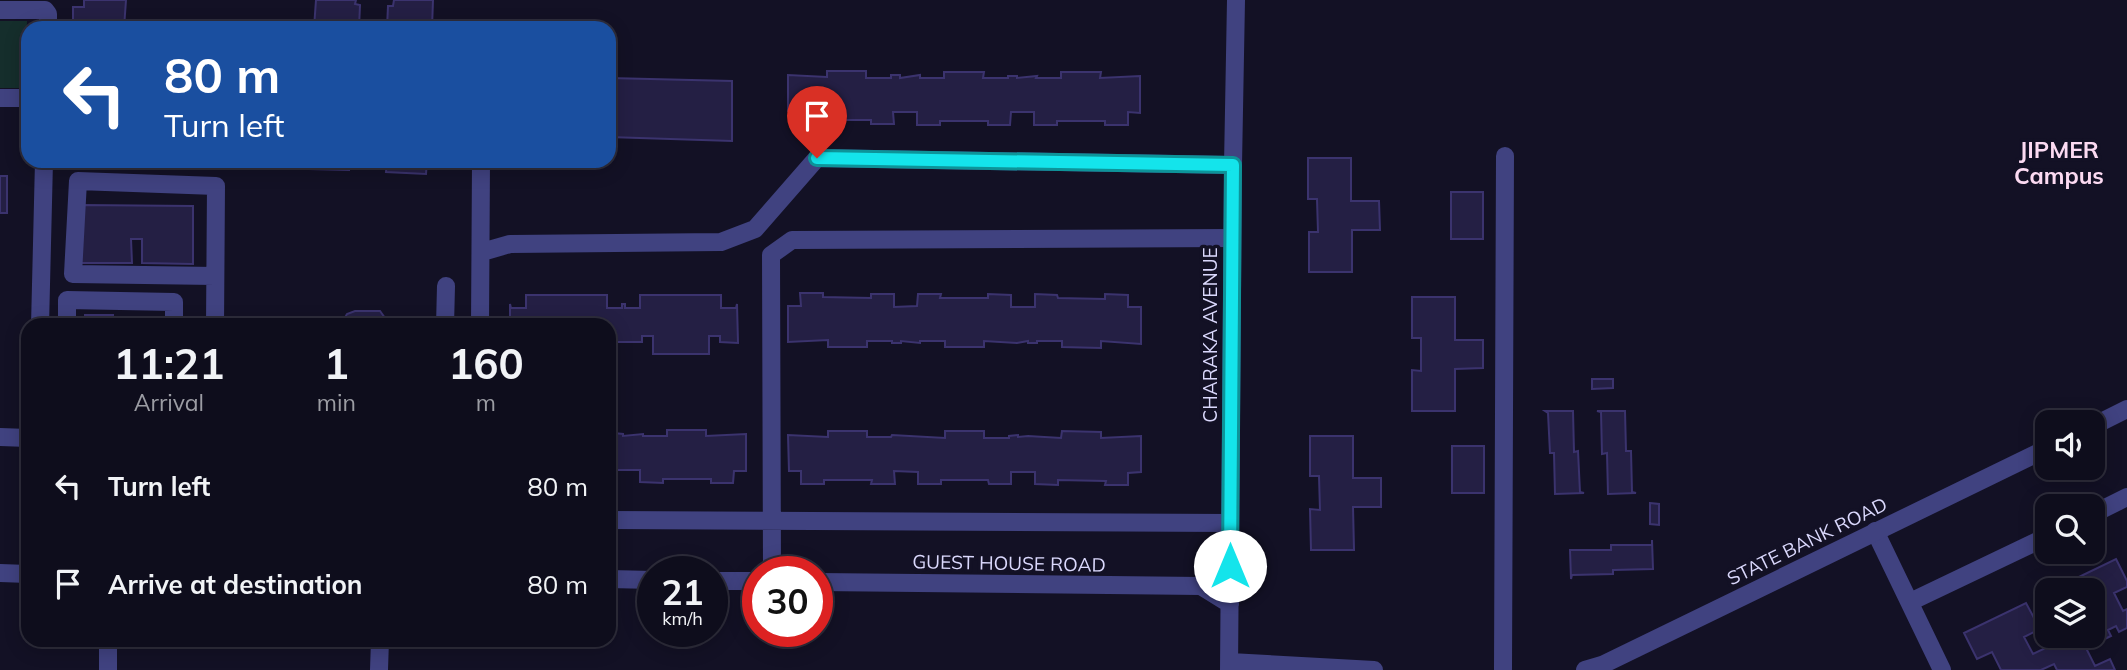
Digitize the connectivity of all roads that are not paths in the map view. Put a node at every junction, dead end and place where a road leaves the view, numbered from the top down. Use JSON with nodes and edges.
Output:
{"nodes":[{"id":1,"x":1236,"y":0,"type":"edge"},
{"id":2,"x":0,"y":10,"type":"edge"},
{"id":3,"x":48,"y":21,"type":"edge"},
{"id":4,"x":0,"y":98,"type":"edge"},
{"id":5,"x":21,"y":98,"type":"edge"},
{"id":6,"x":1505,"y":156,"type":"dead end"},
{"id":7,"x":1233,"y":165,"type":"junction"},
{"id":8,"x":44,"y":168,"type":"edge"},
{"id":9,"x":481,"y":168,"type":"edge"},
{"id":10,"x":1232,"y":238,"type":"junction"},
{"id":11,"x":482,"y":252,"type":"junction"},
{"id":12,"x":215,"y":276,"type":"junction"},
{"id":13,"x":446,"y":286,"type":"dead end"},
{"id":14,"x":40,"y":318,"type":"edge"},
{"id":15,"x":66,"y":318,"type":"edge"},
{"id":16,"x":174,"y":318,"type":"edge"},
{"id":17,"x":215,"y":318,"type":"edge"},
{"id":18,"x":445,"y":318,"type":"edge"},
{"id":19,"x":480,"y":318,"type":"edge"},
{"id":20,"x":2127,"y":410,"type":"edge"},
{"id":21,"x":2105,"y":420,"type":"edge"},
{"id":22,"x":0,"y":437,"type":"edge"},
{"id":23,"x":21,"y":438,"type":"edge"},
{"id":24,"x":2035,"y":454,"type":"edge"},
{"id":25,"x":2127,"y":497,"type":"edge"},
{"id":26,"x":2105,"y":508,"type":"edge"},
{"id":27,"x":616,"y":520,"type":"edge"},
{"id":28,"x":772,"y":521,"type":"junction"},
{"id":29,"x":1230,"y":523,"type":"junction"},
{"id":30,"x":1875,"y":531,"type":"junction"},
{"id":31,"x":2035,"y":542,"type":"edge"},
{"id":32,"x":772,"y":556,"type":"edge"},
{"id":33,"x":1230,"y":566,"type":"junction"},
{"id":34,"x":0,"y":573,"type":"edge"},
{"id":35,"x":21,"y":573,"type":"edge"},
{"id":36,"x":616,"y":579,"type":"edge"},
{"id":37,"x":637,"y":580,"type":"edge"},
{"id":38,"x":833,"y":582,"type":"edge"},
{"id":39,"x":1200,"y":586,"type":"junction"},
{"id":40,"x":1910,"y":602,"type":"junction"},
{"id":41,"x":1230,"y":604,"type":"junction"},
{"id":42,"x":108,"y":647,"type":"edge"},
{"id":43,"x":380,"y":647,"type":"edge"},
{"id":44,"x":1229,"y":666,"type":"edge"},
{"id":45,"x":1599,"y":668,"type":"edge"},
{"id":46,"x":108,"y":670,"type":"edge"},
{"id":47,"x":379,"y":670,"type":"edge"},
{"id":48,"x":1374,"y":670,"type":"edge"},
{"id":49,"x":1503,"y":670,"type":"edge"},
{"id":50,"x":1942,"y":670,"type":"edge"}],
"edges":[{"from":1,"to":7,"type":"street","name":"CHARAKA AVENUE"},
{"from":2,"to":3,"type":"street"},
{"from":4,"to":5,"type":"street"},
{"from":6,"to":49,"type":"street"},
{"from":7,"to":10,"type":"street","name":"CHARAKA AVENUE"},
{"from":7,"to":11,"type":"street"},
{"from":8,"to":14,"type":"street"},
{"from":9,"to":11,"type":"street"},
{"from":10,"to":28,"type":"street"},
{"from":10,"to":29,"type":"street","name":"CHARAKA AVENUE"},
{"from":11,"to":19,"type":"street"},
{"from":12,"to":12,"type":"street"},
{"from":12,"to":17,"type":"street"},
{"from":13,"to":18,"type":"street"},
{"from":15,"to":16,"type":"street"},
{"from":20,"to":21,"type":"street"},
{"from":22,"to":23,"type":"street"},
{"from":24,"to":30,"type":"street","name":"STATE BANK ROAD"},
{"from":25,"to":26,"type":"street"},
{"from":27,"to":28,"type":"street"},
{"from":28,"to":29,"type":"street"},
{"from":28,"to":32,"type":"street"},
{"from":29,"to":33,"type":"street","name":"CHARAKA AVENUE"},
{"from":30,"to":40,"type":"street"},
{"from":30,"to":45,"type":"street","name":"STATE BANK ROAD"},
{"from":31,"to":40,"type":"street"},
{"from":33,"to":39,"type":"street"},
{"from":33,"to":41,"type":"street","name":"CHARAKA AVENUE"},
{"from":34,"to":35,"type":"street"},
{"from":36,"to":37,"type":"street"},
{"from":38,"to":39,"type":"street","name":"GUEST HOUSE ROAD"},
{"from":39,"to":41,"type":"street"},
{"from":40,"to":50,"type":"street"},
{"from":41,"to":44,"type":"street","name":"CHARAKA AVENUE"},
{"from":42,"to":46,"type":"street"},
{"from":43,"to":47,"type":"street"},
{"from":44,"to":48,"type":"street"}]}
